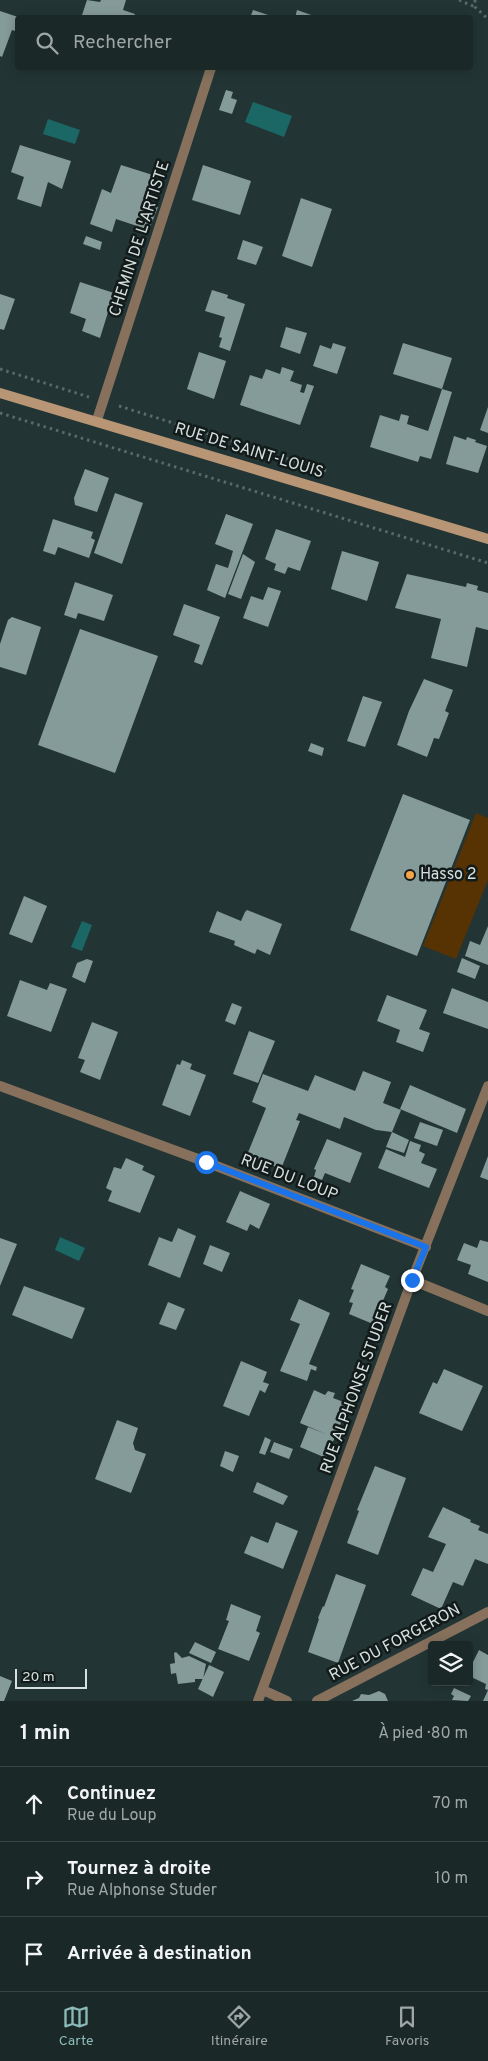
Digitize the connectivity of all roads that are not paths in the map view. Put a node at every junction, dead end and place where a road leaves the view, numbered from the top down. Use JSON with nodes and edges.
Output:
{"nodes":[{"id":1,"x":210,"y":70,"type":"edge"},
{"id":2,"x":0,"y":393,"type":"edge"},
{"id":3,"x":97,"y":420,"type":"junction"},
{"id":4,"x":488,"y":539,"type":"edge"},
{"id":5,"x":0,"y":1086,"type":"edge"},
{"id":6,"x":488,"y":1086,"type":"edge"},
{"id":7,"x":426,"y":1247,"type":"junction"},
{"id":8,"x":412,"y":1280,"type":"junction"},
{"id":9,"x":488,"y":1311,"type":"edge"},
{"id":10,"x":488,"y":1612,"type":"edge"},
{"id":11,"x":263,"y":1690,"type":"junction"},
{"id":12,"x":258,"y":1701,"type":"edge"},
{"id":13,"x":287,"y":1701,"type":"edge"},
{"id":14,"x":317,"y":1701,"type":"edge"}],
"edges":[{"from":1,"to":3,"type":"street","name":"CHEMIN DE L'ARTISTE"},
{"from":2,"to":3,"type":"main road","name":"RUE DE SAINT-LOUIS"},
{"from":3,"to":4,"type":"main road","name":"RUE DE SAINT-LOUIS"},
{"from":5,"to":7,"type":"street","name":"RUE DU LOUP"},
{"from":6,"to":7,"type":"street","name":"RUE ALPHONSE STUDER"},
{"from":7,"to":8,"type":"street","name":"RUE ALPHONSE STUDER"},
{"from":8,"to":9,"type":"street"},
{"from":8,"to":11,"type":"street","name":"RUE ALPHONSE STUDER"},
{"from":10,"to":14,"type":"street","name":"RUE DU FORGERON"},
{"from":11,"to":12,"type":"street","name":"RUE ALPHONSE STUDER"},
{"from":11,"to":13,"type":"street"}]}
